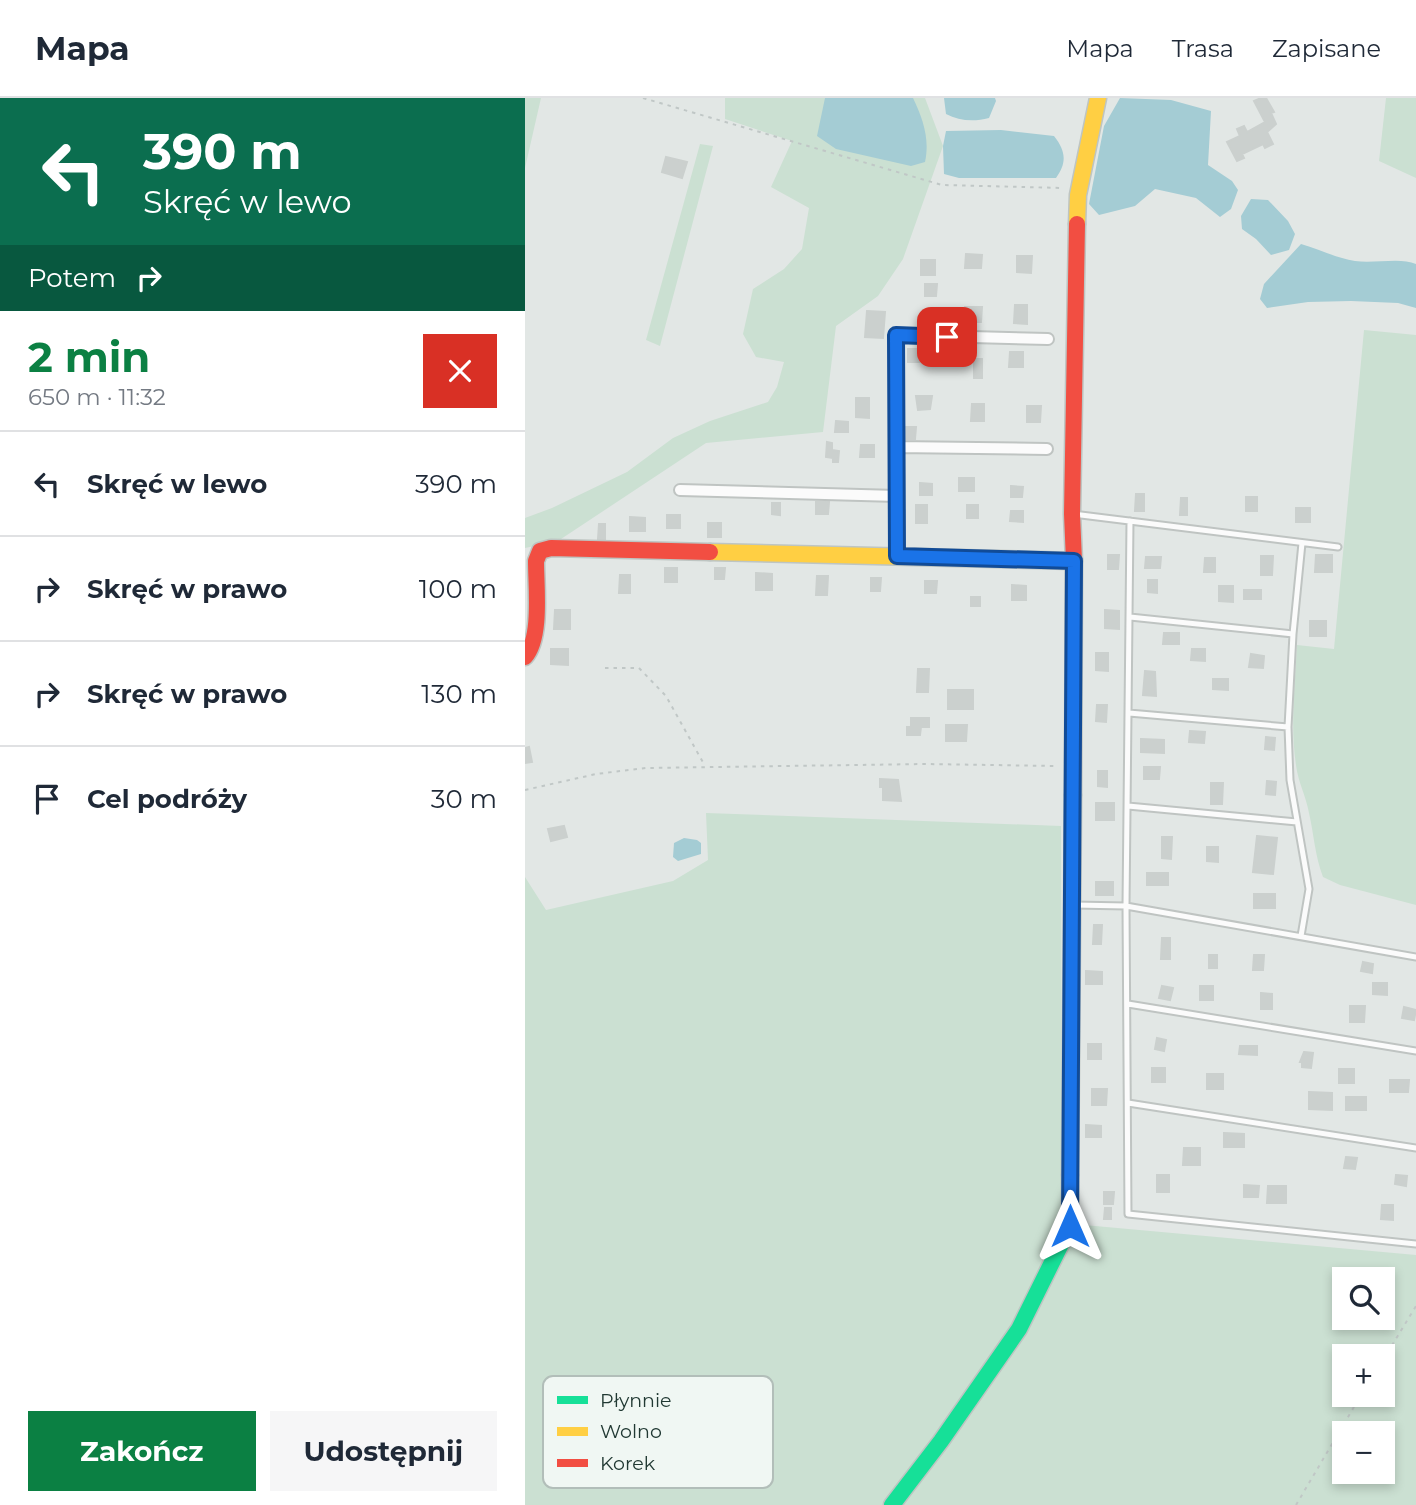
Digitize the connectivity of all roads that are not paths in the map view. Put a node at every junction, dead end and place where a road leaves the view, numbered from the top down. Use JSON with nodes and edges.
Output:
{"nodes":[{"id":1,"x":1098,"y":98,"type":"edge"},
{"id":2,"x":1048,"y":340,"type":"dead end"},
{"id":3,"x":896,"y":447,"type":"junction"},
{"id":4,"x":1047,"y":449,"type":"dead end"},
{"id":5,"x":680,"y":490,"type":"dead end"},
{"id":6,"x":897,"y":496,"type":"junction"},
{"id":7,"x":1072,"y":514,"type":"junction"},
{"id":8,"x":1131,"y":521,"type":"junction"},
{"id":9,"x":1302,"y":542,"type":"junction"},
{"id":10,"x":1338,"y":547,"type":"dead end"},
{"id":11,"x":897,"y":556,"type":"junction"},
{"id":12,"x":1074,"y":561,"type":"junction"},
{"id":13,"x":1130,"y":617,"type":"junction"},
{"id":14,"x":1293,"y":634,"type":"junction"},
{"id":15,"x":525,"y":657,"type":"edge"},
{"id":16,"x":1129,"y":713,"type":"junction"},
{"id":17,"x":1288,"y":727,"type":"junction"},
{"id":18,"x":1128,"y":806,"type":"junction"},
{"id":19,"x":1297,"y":822,"type":"junction"},
{"id":20,"x":1072,"y":904,"type":"junction"},
{"id":21,"x":1126,"y":906,"type":"junction"},
{"id":22,"x":1301,"y":936,"type":"junction"},
{"id":23,"x":1416,"y":957,"type":"edge"},
{"id":24,"x":1128,"y":1004,"type":"junction"},
{"id":25,"x":1416,"y":1051,"type":"edge"},
{"id":26,"x":1128,"y":1103,"type":"junction"},
{"id":27,"x":1416,"y":1148,"type":"edge"},
{"id":28,"x":1416,"y":1244,"type":"edge"},
{"id":29,"x":892,"y":1505,"type":"edge"}],
"edges":[{"from":1,"to":7,"type":"street"},
{"from":2,"to":3,"type":"street"},
{"from":3,"to":4,"type":"street"},
{"from":3,"to":6,"type":"street"},
{"from":5,"to":6,"type":"street"},
{"from":6,"to":11,"type":"street"},
{"from":7,"to":8,"type":"lane"},
{"from":7,"to":12,"type":"street"},
{"from":8,"to":9,"type":"lane"},
{"from":8,"to":13,"type":"lane"},
{"from":9,"to":10,"type":"lane"},
{"from":9,"to":14,"type":"lane"},
{"from":11,"to":12,"type":"street"},
{"from":11,"to":15,"type":"street"},
{"from":12,"to":20,"type":"street"},
{"from":13,"to":14,"type":"lane"},
{"from":13,"to":16,"type":"lane"},
{"from":14,"to":17,"type":"lane"},
{"from":16,"to":17,"type":"lane"},
{"from":16,"to":18,"type":"lane"},
{"from":17,"to":19,"type":"lane"},
{"from":18,"to":19,"type":"lane"},
{"from":18,"to":21,"type":"lane"},
{"from":19,"to":22,"type":"lane"},
{"from":20,"to":21,"type":"lane"},
{"from":20,"to":29,"type":"street"},
{"from":21,"to":22,"type":"lane"},
{"from":21,"to":24,"type":"lane"},
{"from":22,"to":23,"type":"lane"},
{"from":24,"to":25,"type":"lane"},
{"from":24,"to":26,"type":"lane"},
{"from":26,"to":27,"type":"lane"},
{"from":26,"to":28,"type":"lane"}]}
